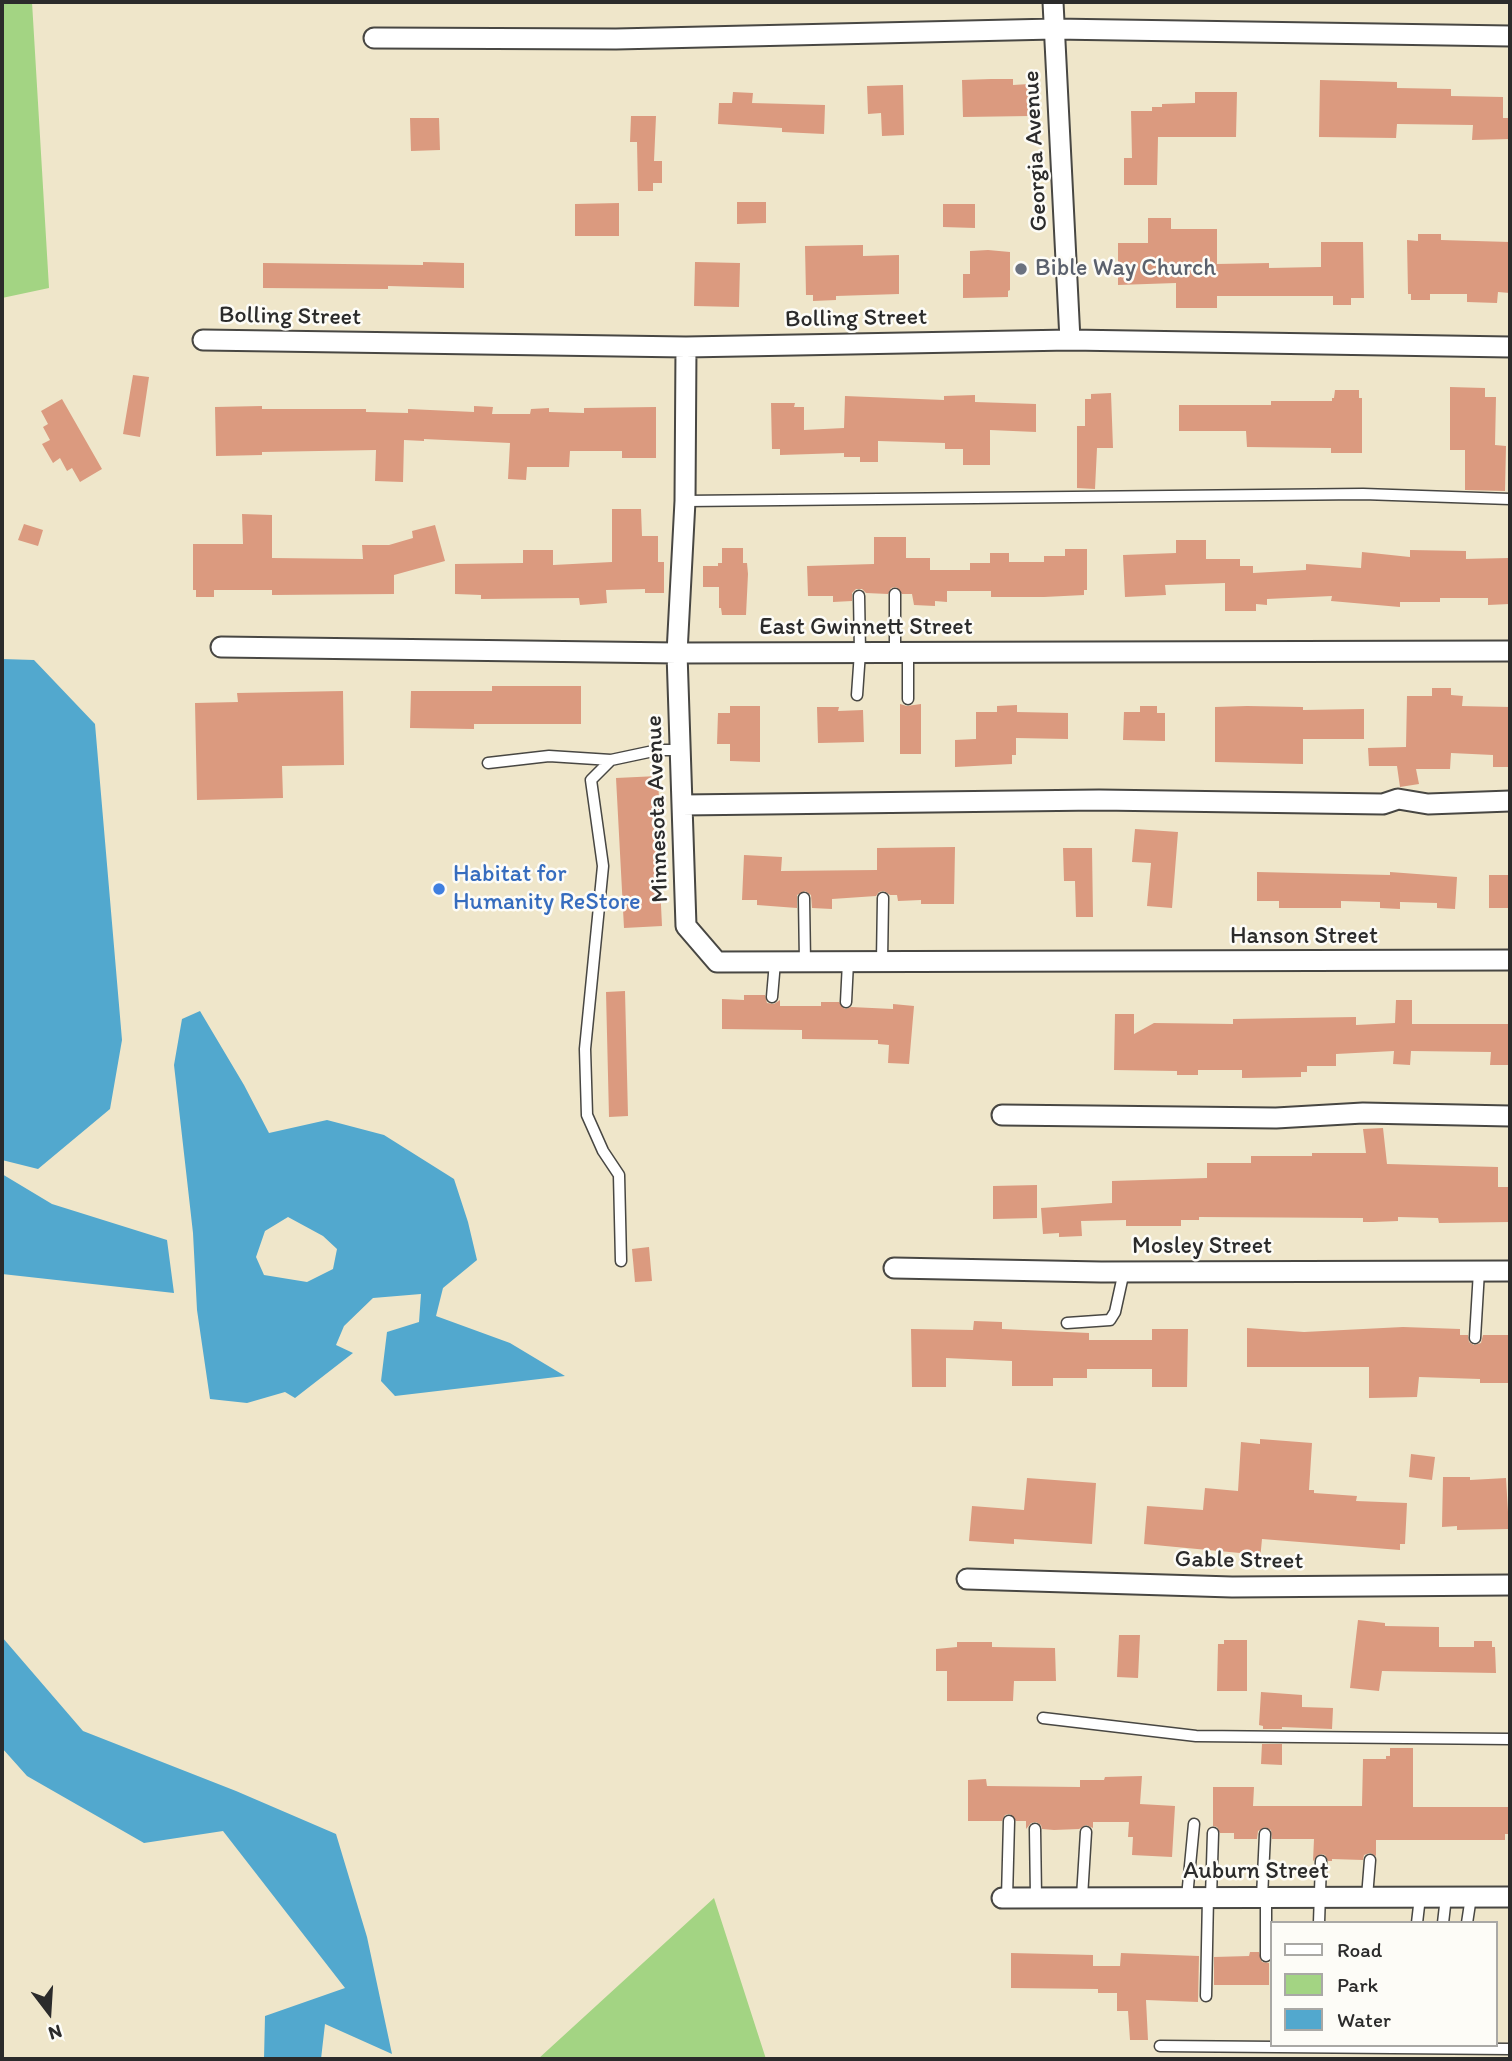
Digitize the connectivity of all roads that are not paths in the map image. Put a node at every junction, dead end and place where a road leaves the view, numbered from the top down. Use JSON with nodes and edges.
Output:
{"nodes":[{"id":1,"x":1053,"y":2,"type":"edge"},
{"id":2,"x":1054,"y":29,"type":"junction"},
{"id":3,"x":1510,"y":36,"type":"edge"},
{"id":4,"x":374,"y":38,"type":"dead end"},
{"id":5,"x":203,"y":340,"type":"dead end"},
{"id":6,"x":1070,"y":340,"type":"junction"},
{"id":7,"x":686,"y":347,"type":"junction"},
{"id":8,"x":1510,"y":347,"type":"edge"},
{"id":9,"x":1510,"y":499,"type":"edge"},
{"id":10,"x":685,"y":501,"type":"junction"},
{"id":11,"x":895,"y":594,"type":"dead end"},
{"id":12,"x":859,"y":596,"type":"dead end"},
{"id":13,"x":221,"y":647,"type":"dead end"},
{"id":14,"x":860,"y":652,"type":"junction"},
{"id":15,"x":902,"y":652,"type":"junction"},
{"id":16,"x":1510,"y":652,"type":"edge"},
{"id":17,"x":677,"y":653,"type":"junction"},
{"id":18,"x":857,"y":695,"type":"dead end"},
{"id":19,"x":908,"y":699,"type":"dead end"},
{"id":20,"x":680,"y":750,"type":"junction"},
{"id":21,"x":611,"y":760,"type":"junction"},
{"id":22,"x":488,"y":763,"type":"dead end"},
{"id":23,"x":1510,"y":802,"type":"edge"},
{"id":24,"x":682,"y":805,"type":"junction"},
{"id":25,"x":804,"y":898,"type":"dead end"},
{"id":26,"x":883,"y":898,"type":"dead end"},
{"id":27,"x":1510,"y":960,"type":"edge"},
{"id":28,"x":882,"y":961,"type":"junction"},
{"id":29,"x":1097,"y":961,"type":"joint"},
{"id":30,"x":775,"y":962,"type":"junction"},
{"id":31,"x":805,"y":962,"type":"junction"},
{"id":32,"x":848,"y":962,"type":"junction"},
{"id":33,"x":772,"y":998,"type":"dead end"},
{"id":34,"x":846,"y":1002,"type":"dead end"},
{"id":35,"x":1002,"y":1115,"type":"dead end"},
{"id":36,"x":1510,"y":1116,"type":"edge"},
{"id":37,"x":621,"y":1261,"type":"dead end"},
{"id":38,"x":894,"y":1268,"type":"dead end"},
{"id":39,"x":1479,"y":1271,"type":"junction"},
{"id":40,"x":1510,"y":1271,"type":"edge"},
{"id":41,"x":1124,"y":1272,"type":"junction"},
{"id":42,"x":1067,"y":1323,"type":"dead end"},
{"id":43,"x":1475,"y":1338,"type":"dead end"},
{"id":44,"x":967,"y":1579,"type":"dead end"},
{"id":45,"x":1510,"y":1585,"type":"edge"},
{"id":46,"x":1043,"y":1718,"type":"dead end"},
{"id":47,"x":1510,"y":1739,"type":"edge"},
{"id":48,"x":1009,"y":1821,"type":"dead end"},
{"id":49,"x":1194,"y":1824,"type":"dead end"},
{"id":50,"x":1035,"y":1829,"type":"dead end"},
{"id":51,"x":1086,"y":1832,"type":"dead end"},
{"id":52,"x":1213,"y":1833,"type":"dead end"},
{"id":53,"x":1265,"y":1834,"type":"dead end"},
{"id":54,"x":1370,"y":1860,"type":"dead end"},
{"id":55,"x":1321,"y":1861,"type":"dead end"},
{"id":56,"x":1083,"y":1897,"type":"junction"},
{"id":57,"x":1187,"y":1897,"type":"junction"},
{"id":58,"x":1210,"y":1897,"type":"junction"},
{"id":59,"x":1264,"y":1897,"type":"junction"},
{"id":60,"x":1320,"y":1897,"type":"junction"},
{"id":61,"x":1367,"y":1897,"type":"junction"},
{"id":62,"x":1420,"y":1897,"type":"junction"},
{"id":63,"x":1446,"y":1897,"type":"junction"},
{"id":64,"x":1471,"y":1897,"type":"junction"},
{"id":65,"x":1510,"y":1897,"type":"edge"},
{"id":66,"x":1004,"y":1898,"type":"joint"},
{"id":67,"x":1036,"y":1898,"type":"junction"},
{"id":68,"x":1319,"y":1921,"type":"edge"},
{"id":69,"x":1417,"y":1921,"type":"edge"},
{"id":70,"x":1443,"y":1921,"type":"edge"},
{"id":71,"x":1467,"y":1921,"type":"edge"},
{"id":72,"x":1266,"y":1956,"type":"dead end"},
{"id":73,"x":1206,"y":1996,"type":"dead end"},
{"id":74,"x":1160,"y":2046,"type":"dead end"},
{"id":75,"x":1270,"y":2047,"type":"edge"},
{"id":76,"x":1277,"y":2047,"type":"edge"},
{"id":77,"x":1510,"y":2049,"type":"edge"}],
"edges":[{"from":1,"to":2,"type":"street","name":"Georgia Avenue"},
{"from":2,"to":3,"type":"street"},
{"from":2,"to":4,"type":"street"},
{"from":2,"to":6,"type":"street","name":"Georgia Avenue"},
{"from":5,"to":7,"type":"street","name":"Bolling Street"},
{"from":6,"to":7,"type":"street","name":"Bolling Street"},
{"from":6,"to":8,"type":"street","name":"Bolling Street"},
{"from":7,"to":10,"type":"street","name":"Minnesota Avenue"},
{"from":9,"to":10,"type":"lane"},
{"from":10,"to":17,"type":"street","name":"Minnesota Avenue"},
{"from":11,"to":15,"type":"lane"},
{"from":12,"to":14,"type":"lane"},
{"from":13,"to":17,"type":"street","name":"East Gwinnett Street"},
{"from":14,"to":15,"type":"street","name":"East Gwinnett Street"},
{"from":14,"to":17,"type":"street","name":"East Gwinnett Street"},
{"from":14,"to":18,"type":"lane"},
{"from":15,"to":16,"type":"street","name":"East Gwinnett Street"},
{"from":15,"to":19,"type":"lane"},
{"from":17,"to":20,"type":"street","name":"Minnesota Avenue"},
{"from":20,"to":21,"type":"lane"},
{"from":20,"to":24,"type":"street","name":"Minnesota Avenue"},
{"from":21,"to":22,"type":"lane"},
{"from":21,"to":37,"type":"lane"},
{"from":23,"to":24,"type":"street"},
{"from":24,"to":30,"type":"street","name":"Minnesota Avenue"},
{"from":25,"to":31,"type":"lane"},
{"from":26,"to":28,"type":"lane"},
{"from":27,"to":29,"type":"street","name":"Hanson Street"},
{"from":28,"to":29,"type":"street","name":"Minnesota Avenue"},
{"from":28,"to":32,"type":"street","name":"Minnesota Avenue"},
{"from":30,"to":31,"type":"street","name":"Minnesota Avenue"},
{"from":30,"to":33,"type":"lane"},
{"from":31,"to":32,"type":"street","name":"Minnesota Avenue"},
{"from":32,"to":34,"type":"lane"},
{"from":35,"to":36,"type":"street"},
{"from":38,"to":41,"type":"street","name":"Mosley Street"},
{"from":39,"to":40,"type":"street","name":"Mosley Street"},
{"from":39,"to":41,"type":"street","name":"Mosley Street"},
{"from":39,"to":43,"type":"lane"},
{"from":41,"to":42,"type":"lane"},
{"from":44,"to":45,"type":"street","name":"Gable Street"},
{"from":46,"to":47,"type":"lane"},
{"from":48,"to":66,"type":"lane"},
{"from":49,"to":57,"type":"lane"},
{"from":50,"to":67,"type":"lane"},
{"from":51,"to":56,"type":"lane"},
{"from":52,"to":58,"type":"lane"},
{"from":53,"to":59,"type":"lane"},
{"from":54,"to":61,"type":"lane"},
{"from":55,"to":60,"type":"lane"},
{"from":56,"to":57,"type":"street","name":"Auburn Street"},
{"from":56,"to":67,"type":"street","name":"Auburn Street"},
{"from":57,"to":58,"type":"street","name":"Auburn Street"},
{"from":58,"to":59,"type":"street","name":"Auburn Street"},
{"from":58,"to":73,"type":"lane"},
{"from":59,"to":60,"type":"street","name":"Auburn Street"},
{"from":59,"to":72,"type":"lane"},
{"from":60,"to":61,"type":"street","name":"Auburn Street"},
{"from":60,"to":68,"type":"lane"},
{"from":61,"to":62,"type":"street","name":"Auburn Street"},
{"from":62,"to":63,"type":"street","name":"Auburn Street"},
{"from":62,"to":69,"type":"lane"},
{"from":63,"to":64,"type":"street","name":"Auburn Street"},
{"from":63,"to":70,"type":"lane"},
{"from":64,"to":65,"type":"street","name":"Auburn Street"},
{"from":64,"to":71,"type":"lane"},
{"from":66,"to":67,"type":"street","name":"Auburn Street"},
{"from":74,"to":75,"type":"lane"},
{"from":76,"to":77,"type":"lane"}]}
